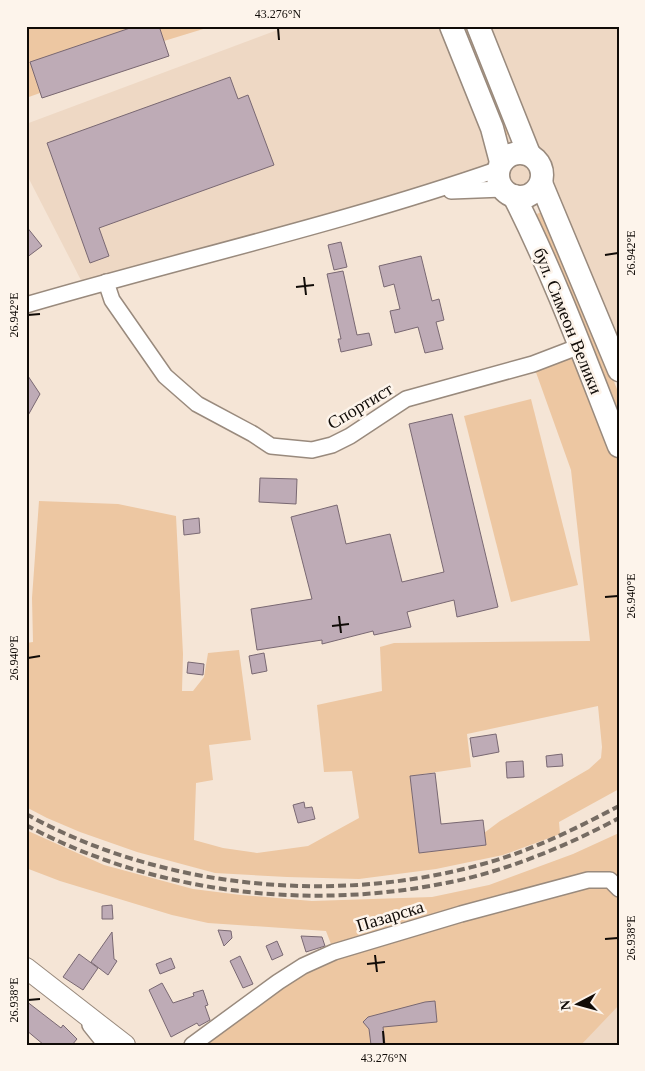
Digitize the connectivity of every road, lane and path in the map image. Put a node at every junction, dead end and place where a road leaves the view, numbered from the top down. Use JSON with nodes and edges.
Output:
{"nodes":[{"id":1,"x":451,"y":26,"type":"edge"},
{"id":2,"x":478,"y":26,"type":"edge"},
{"id":3,"x":529,"y":154,"type":"junction"},
{"id":4,"x":504,"y":179,"type":"junction"},
{"id":5,"x":541,"y":183,"type":"junction"},
{"id":6,"x":435,"y":191,"type":"junction"},
{"id":7,"x":106,"y":282,"type":"junction"},
{"id":8,"x":26,"y":305,"type":"edge"},
{"id":9,"x":602,"y":330,"type":"junction"},
{"id":10,"x":580,"y":346,"type":"junction"},
{"id":11,"x":619,"y":351,"type":"edge"},
{"id":12,"x":619,"y":370,"type":"edge"},
{"id":13,"x":619,"y":446,"type":"edge"},
{"id":14,"x":619,"y":889,"type":"edge"},
{"id":15,"x":26,"y":968,"type":"edge"},
{"id":16,"x":66,"y":998,"type":"junction"},
{"id":17,"x":106,"y":1045,"type":"edge"},
{"id":18,"x":125,"y":1045,"type":"edge"},
{"id":19,"x":192,"y":1045,"type":"edge"}],
"edges":[{"from":1,"to":4,"type":"main road","name":"бул. Симеон Велики"},
{"from":2,"to":3,"type":"main road"},
{"from":3,"to":4,"type":"main road"},
{"from":3,"to":5,"type":"main road"},
{"from":4,"to":5,"type":"main road"},
{"from":4,"to":6,"type":"street"},
{"from":4,"to":6,"type":"street"},
{"from":4,"to":10,"type":"main road","name":"бул. Симеон Велики"},
{"from":5,"to":9,"type":"main road","name":"бул. Симеон Велики"},
{"from":6,"to":7,"type":"street"},
{"from":7,"to":8,"type":"street"},
{"from":7,"to":10,"type":"street","name":"Спортист"},
{"from":9,"to":11,"type":"main road"},
{"from":9,"to":12,"type":"main road","name":"бул. Симеон Велики"},
{"from":10,"to":13,"type":"main road","name":"бул. Симеон Велики"},
{"from":14,"to":19,"type":"street","name":"Пазарска"},
{"from":15,"to":16,"type":"street"},
{"from":16,"to":17,"type":"street"},
{"from":16,"to":18,"type":"street"}]}
